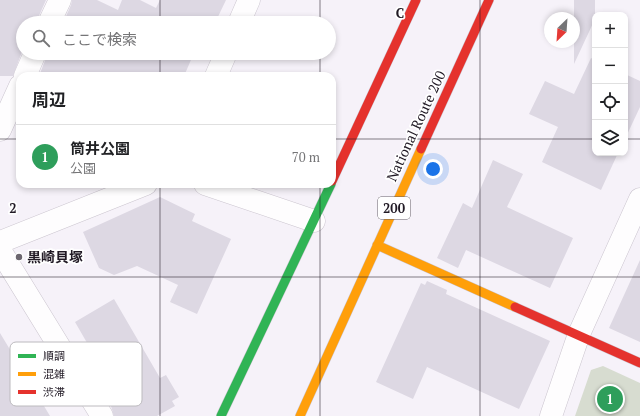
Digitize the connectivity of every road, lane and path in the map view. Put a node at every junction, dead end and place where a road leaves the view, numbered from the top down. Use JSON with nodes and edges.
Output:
{"nodes":[{"id":1,"x":60,"y":0,"type":"edge"},
{"id":2,"x":249,"y":0,"type":"edge"},
{"id":3,"x":416,"y":0,"type":"edge"},
{"id":4,"x":489,"y":0,"type":"edge"},
{"id":5,"x":52,"y":16,"type":"edge"},
{"id":6,"x":242,"y":16,"type":"edge"},
{"id":7,"x":32,"y":60,"type":"edge"},
{"id":8,"x":223,"y":60,"type":"edge"},
{"id":9,"x":27,"y":72,"type":"edge"},
{"id":10,"x":218,"y":72,"type":"edge"},
{"id":11,"x":16,"y":95,"type":"edge"},
{"id":12,"x":0,"y":130,"type":"edge"},
{"id":13,"x":336,"y":172,"type":"edge"},
{"id":14,"x":136,"y":188,"type":"edge"},
{"id":15,"x":217,"y":188,"type":"edge"},
{"id":16,"x":329,"y":188,"type":"edge"},
{"id":17,"x":640,"y":200,"type":"edge"},
{"id":18,"x":314,"y":220,"type":"junction"},
{"id":19,"x":0,"y":242,"type":"edge"},
{"id":20,"x":377,"y":245,"type":"junction"},
{"id":21,"x":0,"y":250,"type":"edge"},
{"id":22,"x":579,"y":334,"type":"junction"},
{"id":23,"x":57,"y":342,"type":"edge"},
{"id":24,"x":640,"y":362,"type":"edge"},
{"id":25,"x":96,"y":406,"type":"edge"},
{"id":26,"x":102,"y":416,"type":"edge"},
{"id":27,"x":222,"y":416,"type":"edge"},
{"id":28,"x":300,"y":416,"type":"edge"},
{"id":29,"x":551,"y":416,"type":"edge"}],
"edges":[{"from":1,"to":5,"type":"street"},
{"from":2,"to":6,"type":"street"},
{"from":3,"to":13,"type":"main road"},
{"from":4,"to":20,"type":"main road","name":"National Route 200","number":"200"},
{"from":7,"to":9,"type":"street"},
{"from":8,"to":10,"type":"street"},
{"from":11,"to":12,"type":"street"},
{"from":14,"to":19,"type":"street"},
{"from":15,"to":18,"type":"street"},
{"from":16,"to":18,"type":"main road"},
{"from":17,"to":22,"type":"street"},
{"from":18,"to":27,"type":"main road"},
{"from":20,"to":22,"type":"main road"},
{"from":20,"to":28,"type":"main road","name":"National Route 200","number":"200"},
{"from":21,"to":23,"type":"street"},
{"from":22,"to":24,"type":"main road"},
{"from":22,"to":29,"type":"street"},
{"from":25,"to":26,"type":"street"}]}
